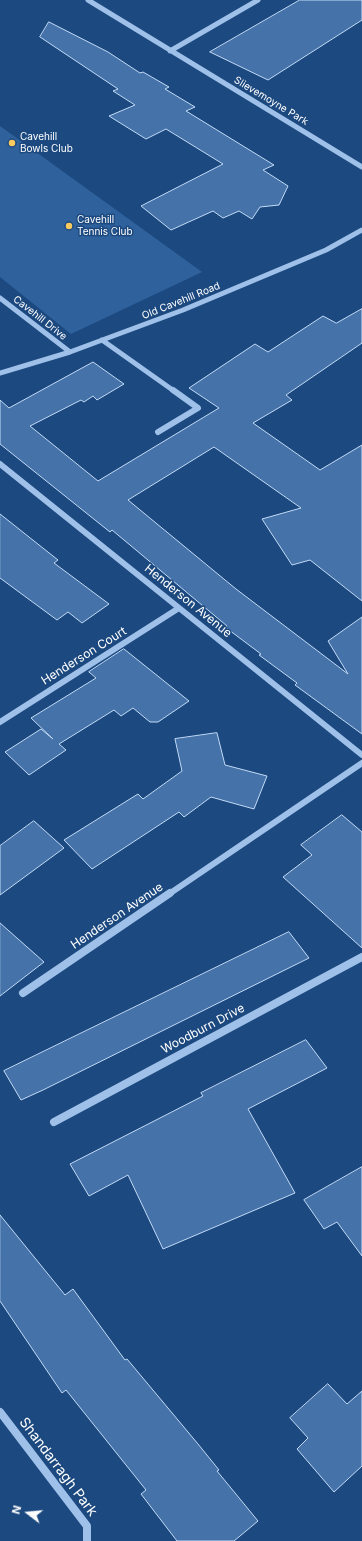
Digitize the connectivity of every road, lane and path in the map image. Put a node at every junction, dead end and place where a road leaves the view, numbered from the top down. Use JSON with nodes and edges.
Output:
{"nodes":[{"id":1,"x":88,"y":0,"type":"edge"},
{"id":2,"x":258,"y":0,"type":"edge"},
{"id":3,"x":170,"y":51,"type":"junction"},
{"id":4,"x":362,"y":167,"type":"edge"},
{"id":5,"x":362,"y":230,"type":"edge"},
{"id":6,"x":0,"y":298,"type":"edge"},
{"id":7,"x":102,"y":340,"type":"junction"},
{"id":8,"x":70,"y":352,"type":"junction"},
{"id":9,"x":0,"y":373,"type":"edge"},
{"id":10,"x":158,"y":432,"type":"dead end"},
{"id":11,"x":0,"y":464,"type":"edge"},
{"id":12,"x":179,"y":608,"type":"junction"},
{"id":13,"x":0,"y":722,"type":"edge"},
{"id":14,"x":362,"y":755,"type":"edge"},
{"id":15,"x":362,"y":763,"type":"edge"},
{"id":16,"x":362,"y":957,"type":"edge"},
{"id":17,"x":23,"y":993,"type":"dead end"},
{"id":18,"x":54,"y":1122,"type":"dead end"},
{"id":19,"x":0,"y":1412,"type":"edge"},
{"id":20,"x":87,"y":1541,"type":"edge"}],
"edges":[{"from":1,"to":3,"type":"street","name":"Slievemoyne Park"},
{"from":2,"to":3,"type":"street"},
{"from":3,"to":4,"type":"street","name":"Slievemoyne Park"},
{"from":5,"to":7,"type":"street","name":"Old Cavehill Road"},
{"from":6,"to":8,"type":"street","name":"Cavehill Drive"},
{"from":7,"to":8,"type":"street","name":"Old Cavehill Road"},
{"from":7,"to":10,"type":"street"},
{"from":8,"to":9,"type":"street","name":"Old Cavehill Road"},
{"from":11,"to":12,"type":"street","name":"Henderson Avenue"},
{"from":12,"to":13,"type":"street","name":"Henderson Court"},
{"from":12,"to":14,"type":"street","name":"Henderson Avenue"},
{"from":15,"to":17,"type":"street","name":"Henderson Avenue"},
{"from":16,"to":18,"type":"street","name":"Woodburn Drive"},
{"from":19,"to":20,"type":"street","name":"Shandarragh Park"}]}
